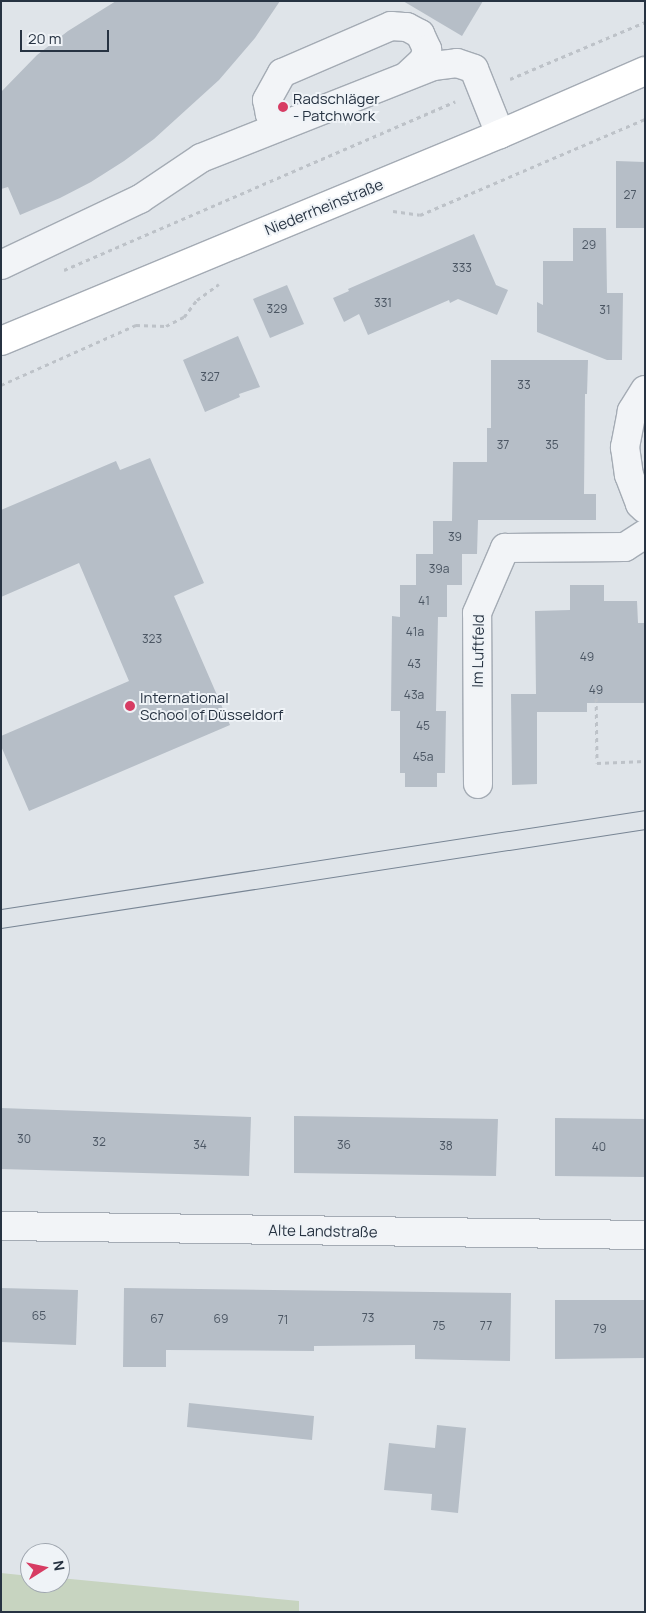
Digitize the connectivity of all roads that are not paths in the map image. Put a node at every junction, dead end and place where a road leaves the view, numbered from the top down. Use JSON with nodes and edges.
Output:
{"nodes":[{"id":1,"x":645,"y":71,"type":"edge"},
{"id":2,"x":408,"y":75,"type":"junction"},
{"id":3,"x":280,"y":126,"type":"junction"},
{"id":4,"x":500,"y":134,"type":"junction"},
{"id":5,"x":1,"y":265,"type":"edge"},
{"id":6,"x":1,"y":342,"type":"edge"},
{"id":7,"x":645,"y":390,"type":"edge"},
{"id":8,"x":645,"y":509,"type":"edge"},
{"id":9,"x":645,"y":534,"type":"edge"},
{"id":10,"x":478,"y":784,"type":"dead end"},
{"id":11,"x":1,"y":1226,"type":"edge"},
{"id":12,"x":645,"y":1235,"type":"edge"}],
"edges":[{"from":1,"to":4,"type":"main road","name":"Niederrheinstraße"},
{"from":2,"to":3,"type":"street"},
{"from":2,"to":3,"type":"street"},
{"from":2,"to":4,"type":"street"},
{"from":3,"to":5,"type":"street"},
{"from":4,"to":6,"type":"main road","name":"Niederrheinstraße"},
{"from":7,"to":8,"type":"street"},
{"from":9,"to":10,"type":"street","name":"Im Luftfeld"},
{"from":11,"to":12,"type":"street","name":"Alte Landstraße"}]}
